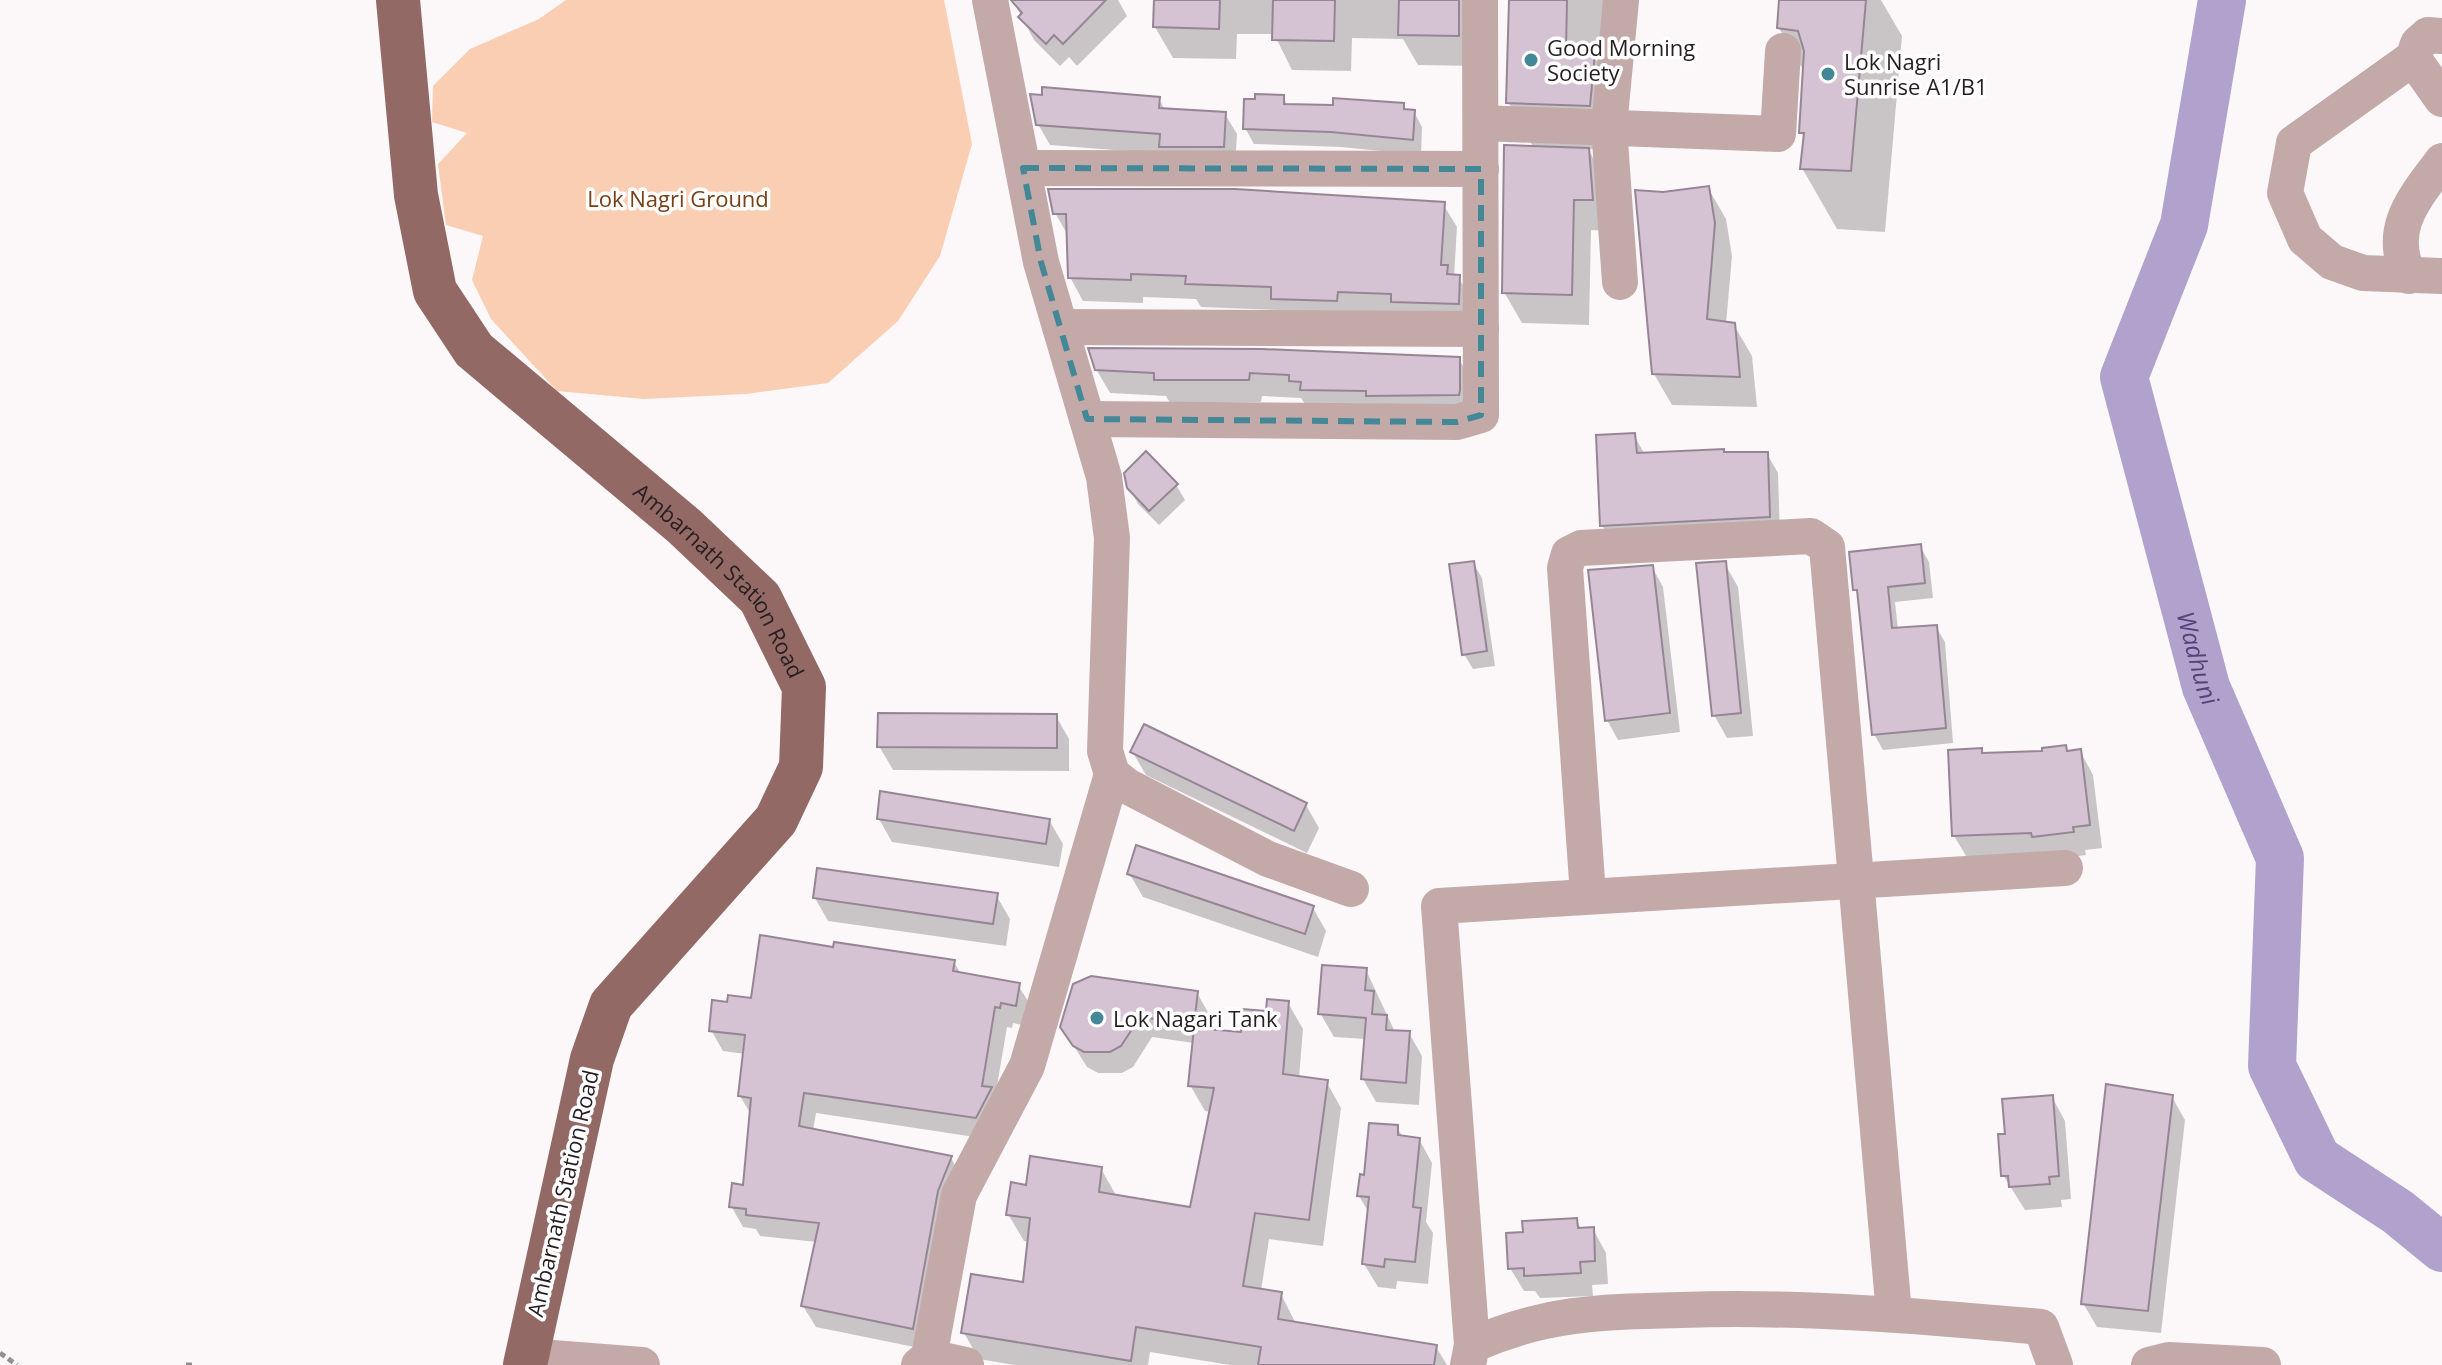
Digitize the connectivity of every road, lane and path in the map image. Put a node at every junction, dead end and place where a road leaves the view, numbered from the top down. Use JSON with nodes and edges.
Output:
{"nodes":[{"id":1,"x":398,"y":0,"type":"edge"},
{"id":2,"x":990,"y":0,"type":"edge"},
{"id":3,"x":1480,"y":0,"type":"edge"},
{"id":4,"x":1621,"y":0,"type":"edge"},
{"id":5,"x":2442,"y":36,"type":"edge"},
{"id":6,"x":1783,"y":51,"type":"dead end"},
{"id":7,"x":2413,"y":58,"type":"junction"},
{"id":8,"x":2442,"y":99,"type":"edge"},
{"id":9,"x":1481,"y":123,"type":"junction"},
{"id":10,"x":1609,"y":127,"type":"junction"},
{"id":11,"x":1023,"y":168,"type":"junction"},
{"id":12,"x":1481,"y":169,"type":"junction"},
{"id":13,"x":2437,"y":174,"type":"edge"},
{"id":14,"x":2426,"y":276,"type":"edge"},
{"id":15,"x":1620,"y":282,"type":"dead end"},
{"id":16,"x":1060,"y":327,"type":"junction"},
{"id":17,"x":1481,"y":329,"type":"junction"},
{"id":18,"x":1087,"y":419,"type":"junction"},
{"id":19,"x":1112,"y":774,"type":"junction"},
{"id":20,"x":2065,"y":868,"type":"dead end"},
{"id":21,"x":1855,"y":883,"type":"junction"},
{"id":22,"x":1351,"y":889,"type":"dead end"},
{"id":23,"x":1588,"y":895,"type":"junction"},
{"id":24,"x":1894,"y":1314,"type":"junction"},
{"id":25,"x":0,"y":1353,"type":"edge"},
{"id":26,"x":1470,"y":1355,"type":"edge"},
{"id":27,"x":526,"y":1360,"type":"edge"},
{"id":28,"x":924,"y":1361,"type":"edge"},
{"id":29,"x":17,"y":1365,"type":"edge"},
{"id":30,"x":186,"y":1365,"type":"edge"},
{"id":31,"x":195,"y":1365,"type":"edge"},
{"id":32,"x":642,"y":1365,"type":"edge"},
{"id":33,"x":966,"y":1365,"type":"edge"},
{"id":34,"x":2055,"y":1365,"type":"edge"},
{"id":35,"x":2149,"y":1365,"type":"edge"},
{"id":36,"x":2263,"y":1365,"type":"edge"}],
"edges":[{"from":1,"to":27,"type":"main road","name":"Ambarnath Station Road"},
{"from":2,"to":11,"type":"street"},
{"from":3,"to":9,"type":"street"},
{"from":4,"to":10,"type":"street"},
{"from":5,"to":7,"type":"street"},
{"from":6,"to":10,"type":"street"},
{"from":7,"to":8,"type":"street"},
{"from":7,"to":14,"type":"street"},
{"from":9,"to":10,"type":"street"},
{"from":9,"to":12,"type":"street"},
{"from":10,"to":15,"type":"street"},
{"from":11,"to":12,"type":"street"},
{"from":11,"to":16,"type":"street"},
{"from":12,"to":17,"type":"street"},
{"from":13,"to":14,"type":"street"},
{"from":16,"to":17,"type":"street"},
{"from":16,"to":18,"type":"street"},
{"from":17,"to":18,"type":"street"},
{"from":18,"to":19,"type":"street"},
{"from":19,"to":22,"type":"street"},
{"from":19,"to":28,"type":"street"},
{"from":20,"to":21,"type":"street"},
{"from":21,"to":23,"type":"street"},
{"from":21,"to":23,"type":"street"},
{"from":21,"to":24,"type":"street"},
{"from":23,"to":26,"type":"street"},
{"from":24,"to":26,"type":"street"},
{"from":24,"to":34,"type":"street"},
{"from":25,"to":29,"type":"path"},
{"from":27,"to":32,"type":"street"},
{"from":28,"to":33,"type":"street"},
{"from":30,"to":31,"type":"path"},
{"from":35,"to":36,"type":"street"}]}
